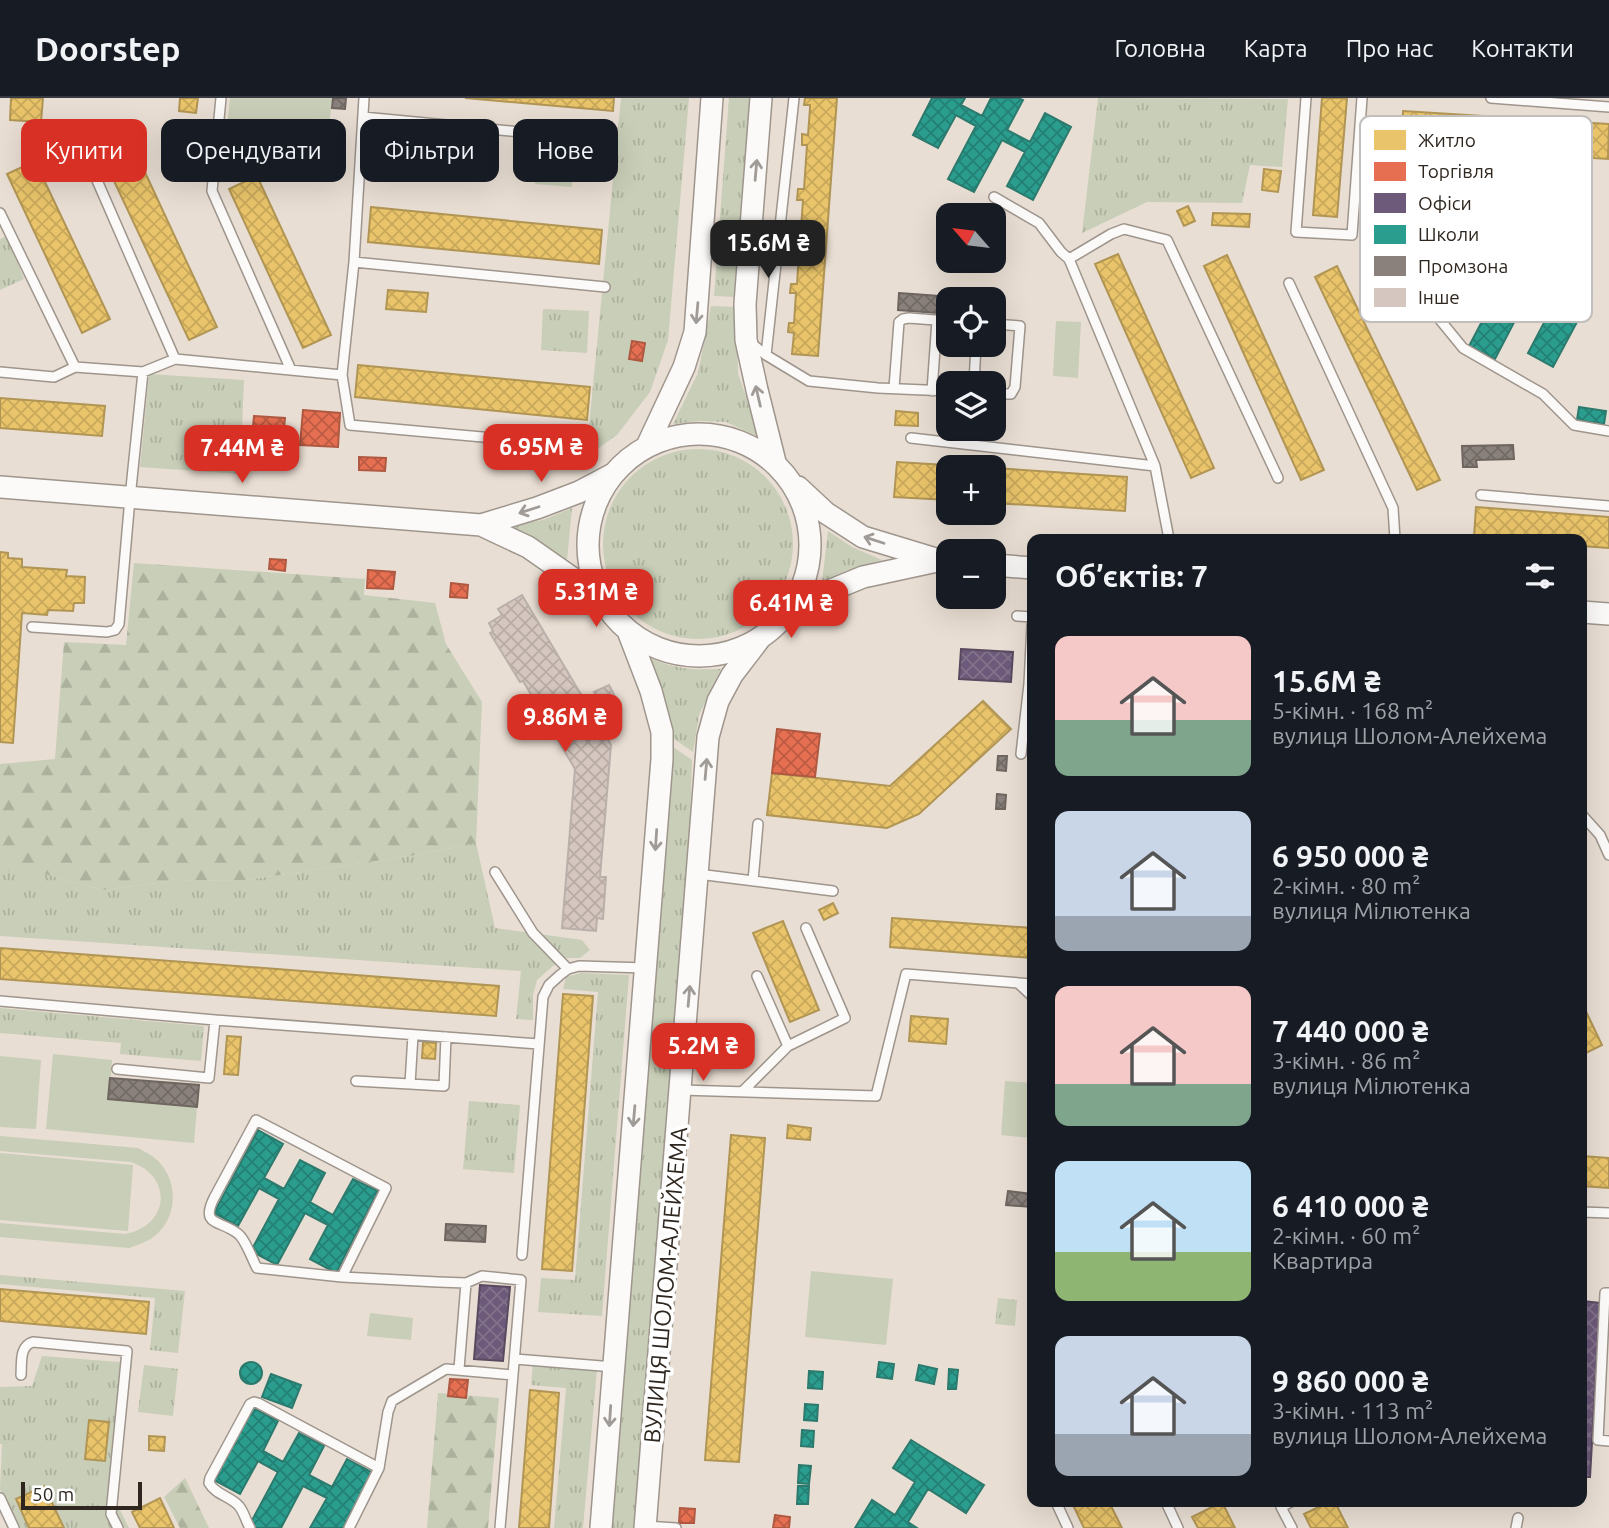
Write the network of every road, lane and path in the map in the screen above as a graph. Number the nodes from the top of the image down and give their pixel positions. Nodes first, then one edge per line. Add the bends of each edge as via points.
1 (220, 98) edge
2 (364, 98) edge
3 (712, 98) edge
4 (761, 98) edge
5 (794, 98) edge
6 (1306, 98) edge
7 (1362, 98) edge
8 (1491, 98) edge
9 (1609, 107) edge
10 (1361, 116) edge
11 (363, 117) junction
12 (1360, 125) edge
13 (513, 131) edge
14 (98, 182) edge
15 (994, 197) dead end
16 (0, 213) edge
17 (1069, 259) junction
18 (354, 262) junction
19 (1289, 283) dead end
20 (605, 287) dead end
21 (936, 320) edge
22 (1442, 322) edge
23 (1006, 325) edge
24 (936, 334) edge
25 (746, 340) junction
26 (766, 355) junction
27 (175, 359) junction
28 (75, 367) junction
29 (292, 370) junction
30 (0, 372) edge
31 (143, 372) junction
32 (342, 375) junction
33 (894, 388) junction
34 (932, 391) junction
35 (936, 391) edge
36 (1006, 394) edge
37 (1609, 431) edge
38 (911, 438) dead end
39 (548, 443) dead end
40 (647, 446) junction
41 (1155, 466) junction
42 (781, 469) junction
43 (614, 473) junction
44 (1278, 478) dead end
45 (0, 487) edge
46 (1481, 495) dead end
47 (130, 498) junction
48 (1609, 506) edge
49 (481, 525) junction
50 (1168, 534) edge
51 (1395, 534) edge
52 (936, 559) edge
53 (936, 563) edge
54 (1006, 566) edge
55 (1027, 568) edge
56 (601, 598) junction
57 (789, 611) junction
58 (1587, 612) edge
59 (1609, 614) edge
60 (1017, 616) dead end
61 (1027, 617) edge
62 (32, 627) dead end
63 (628, 631) junction
64 (761, 637) junction
65 (1027, 712) edge
66 (1021, 754) dead end
67 (1587, 821) edge
68 (758, 824) dead end
69 (1609, 855) edge
70 (495, 872) dead end
71 (698, 874) junction
72 (753, 881) junction
73 (833, 891) dead end
74 (806, 928) dead end
75 (646, 968) junction
76 (568, 969) junction
77 (757, 976) dead end
78 (1018, 983) junction
79 (1027, 984) edge
80 (1027, 991) edge
81 (0, 1001) edge
82 (215, 1020) junction
83 (413, 1035) junction
84 (446, 1037) junction
85 (539, 1044) junction
86 (788, 1045) junction
87 (117, 1069) dead end
88 (356, 1081) dead end
89 (410, 1084) junction
90 (681, 1090) junction
91 (742, 1093) junction
92 (1587, 1212) edge
93 (1609, 1213) edge
94 (522, 1255) dead end
95 (342, 1277) junction
96 (466, 1283) junction
97 (1609, 1293) edge
98 (515, 1359) junction
99 (614, 1367) junction
100 (459, 1369) junction
101 (513, 1374) junction
102 (21, 1375) dead end
103 (1609, 1441) edge
104 (380, 1468) junction
105 (0, 1498) edge
106 (1058, 1507) edge
107 (1168, 1507) edge
108 (1281, 1507) edge
109 (1518, 1517) dead end
110 (645, 1527) edge
111 (14, 1528) edge
112 (118, 1528) edge
113 (250, 1528) edge
114 (349, 1528) edge
115 (500, 1528) edge
116 (601, 1528) edge
117 (676, 1528) edge
118 (1068, 1528) edge
119 (1178, 1528) edge
120 (1292, 1528) edge
121 (1516, 1528) edge

1 - 29 lane via 212,191
2 - 11 lane
3 -> 40 street via 695,332 681,376
25 -> 4 street
5 - 26 lane
6 - 12 lane via 1296,232 1352,235
7 - 10 lane
8 - 9 lane
11 - 13 lane
11 - 18 lane
14 - 27 lane
15 - 17 lane via 1039,223
16 - 28 lane
17 - 41 lane
17 - 44 lane via 1124,229 1167,240
18 - 20 lane
18 - 32 lane
19 - 51 lane via 1393,508
21 - 33 lane via 903,318
22 - 37 lane via 1463,348 1543,394 1574,425
23 - 36 lane via 1020,326 1015,387
24 - 34 lane
25 - 26 lane
42 -> 25 street
26 - 33 lane via 809,381
27 - 29 lane
27 - 31 lane
28 - 30 lane via 54,377
28 - 31 lane
29 - 32 lane
31 - 47 lane
32 - 39 lane via 350,425
33 - 34 lane
34 - 35 lane
38 - 41 lane
40 - 42 street via 678,435 711,434 743,442
40 - 43 street
41 - 50 lane
52 -> 42 street via 863,537 826,513
42 - 57 street via 799,495 810,530 808,566
43 -> 49 street via 579,492
43 - 56 street via 597,502 588,534 590,566
45 - 47 street
46 - 48 lane
47 - 49 street
47 - 62 lane via 119,625 107,632
49 - 56 street via 528,547
53 - 57 street via 863,577
54 - 55 street
56 - 63 street
57 - 64 street
58 - 59 street
60 - 61 lane
63 - 64 street via 659,649 694,656 729,652
63 -> 75 street, ВУЛИЦЯ ШОЛОМ-АЛЕЙХЕМА via 662,732
71 -> 64 street, ВУЛИЦЯ ШОЛОМ-АЛЕЙХЕМА via 708,737 718,701
65 - 66 lane
67 - 69 lane
68 - 72 lane
70 - 76 lane via 533,933
71 - 72 lane
90 -> 71 street, ВУЛИЦЯ ШОЛОМ-АЛЕЙХЕМА
72 - 73 lane
74 - 86 lane via 845,1017
75 - 76 lane
75 -> 99 street, ВУЛИЦЯ ШОЛОМ-АЛЕЙХЕМА
76 - 85 lane via 549,985 543,998
77 - 86 lane
78 - 79 lane
78 - 80 lane
78 - 91 lane via 906,974 876,1096
81 - 82 lane
82 - 83 lane
82 - 87 lane via 209,1078
83 - 84 lane
83 - 89 lane
84 - 85 lane
84 - 89 lane via 444,1086
85 - 94 lane
86 - 91 lane
88 - 89 lane
90 - 91 lane
90 - 110 street, ВУЛИЦЯ ШОЛОМ-АЛЕЙХЕМА
92 - 93 lane
95 - 95 lane via 257,1268 239,1234 212,1220 208,1213 256,1120 386,1188
95 - 96 lane
96 - 98 lane via 482,1276 521,1280
96 - 100 lane
97 - 103 lane via 1605,1293 1598,1440
98 - 99 lane
98 - 101 lane
99 -> 116 street, ВУЛИЦЯ ШОЛОМ-АЛЕЙХЕМА
100 - 101 lane
100 - 104 lane via 442,1370 392,1401
101 - 115 lane
102 - 112 lane via 27,1343 127,1352 111,1514
104 - 113 lane via 258,1403 250,1404 209,1483 240,1507
104 - 114 lane
105 - 111 lane
106 - 118 lane
107 - 119 lane
108 - 120 lane
109 - 121 lane
110 - 117 lane

